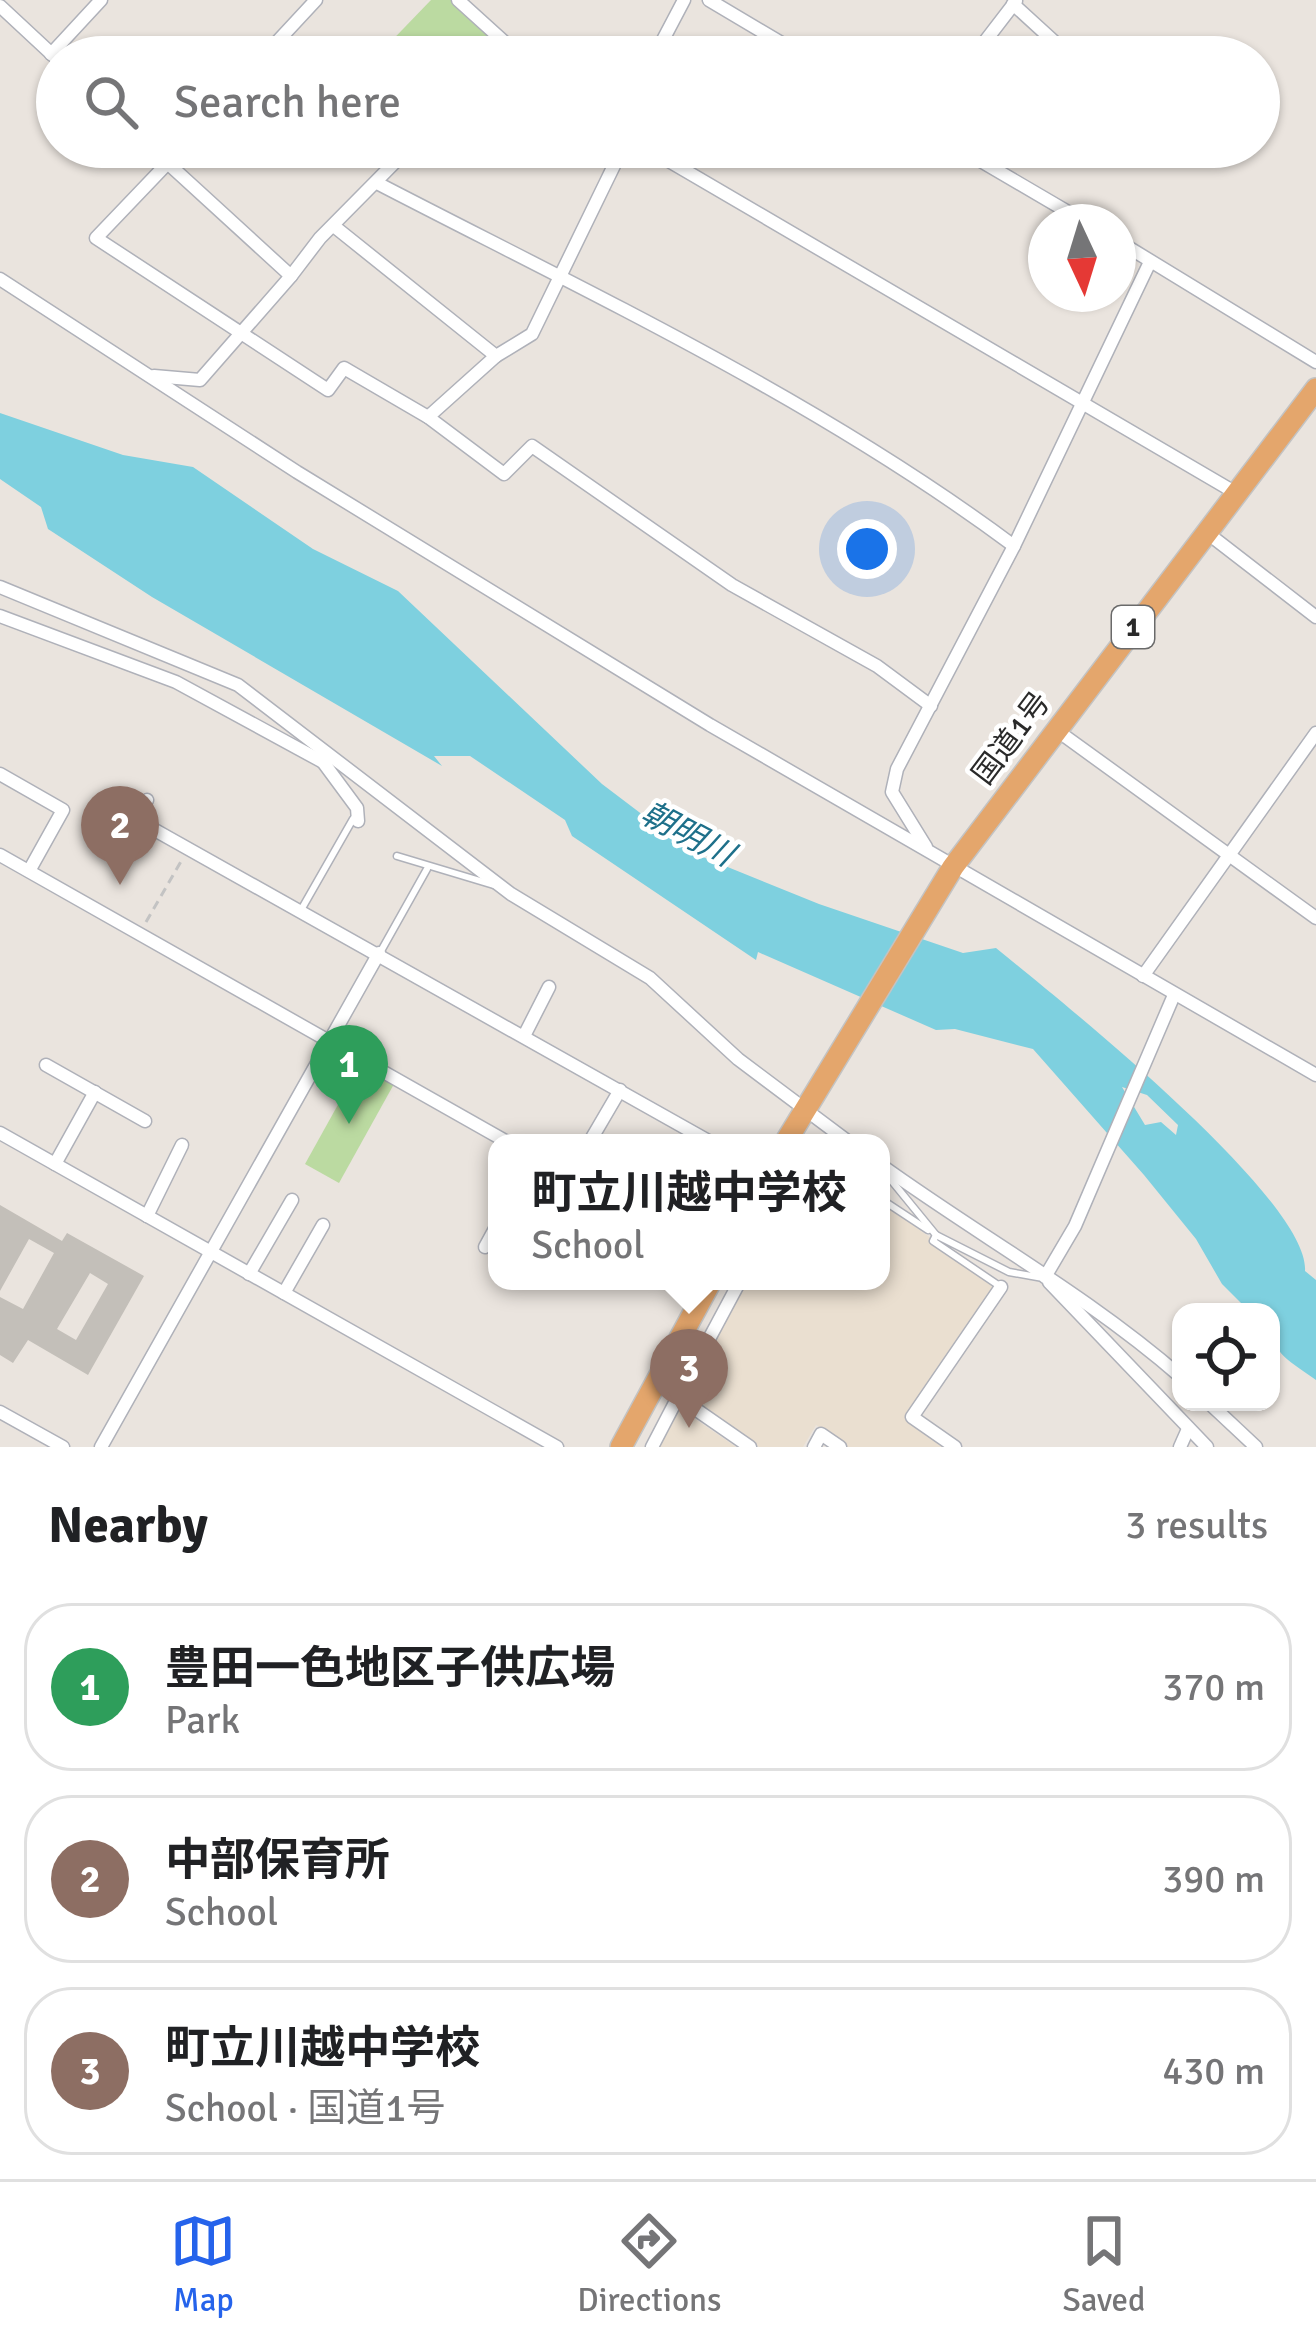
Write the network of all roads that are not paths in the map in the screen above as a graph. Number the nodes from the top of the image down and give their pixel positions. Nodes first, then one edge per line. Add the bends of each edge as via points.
1 (101, 0) edge
2 (316, 0) edge
3 (458, 0) edge
4 (684, 0) edge
5 (709, 0) edge
6 (1014, 2) edge
7 (0, 6) edge
8 (71, 36) edge
9 (282, 36) edge
10 (497, 36) edge
11 (665, 36) edge
12 (770, 36) edge
13 (989, 36) edge
14 (1049, 36) edge
15 (36, 40) edge
16 (164, 168) edge
17 (172, 168) edge
18 (391, 168) edge
19 (612, 168) edge
20 (680, 168) edge
21 (993, 168) edge
22 (377, 183) junction
23 (1054, 204) edge
24 (335, 226) junction
25 (1136, 255) edge
26 (1149, 264) junction
27 (563, 275) junction
28 (291, 276) junction
29 (0, 279) edge
30 (244, 332) junction
31 (496, 356) junction
32 (1316, 362) edge
33 (140, 373) junction
34 (1316, 389) edge
35 (1082, 406) junction
36 (428, 417) junction
37 (1236, 493) junction
38 (1205, 532) junction
39 (1014, 546) junction
40 (0, 587) edge
41 (0, 616) edge
42 (1316, 616) edge
43 (931, 706) junction
44 (1054, 729) junction
45 (1316, 733) edge
46 (327, 760) junction
47 (0, 774) edge
48 (147, 800) dead end
49 (356, 820) joint
50 (0, 855) edge
51 (1231, 855) junction
52 (397, 856) dead end
53 (943, 861) junction
54 (427, 868) junction
55 (29, 871) junction
56 (500, 886) junction
57 (301, 910) junction
58 (1316, 918) edge
59 (379, 953) junction
60 (1142, 976) junction
61 (549, 987) dead end
62 (1174, 995) junction
63 (524, 1036) junction
64 (330, 1042) junction
65 (46, 1064) dead end
66 (1316, 1076) edge
67 (620, 1090) junction
68 (94, 1092) junction
69 (804, 1108) junction
70 (145, 1121) dead end
71 (688, 1130) junction
72 (0, 1132) edge
73 (493, 1134) edge
74 (594, 1134) edge
75 (686, 1134) edge
76 (695, 1134) edge
77 (790, 1134) edge
78 (838, 1134) edge
79 (182, 1145) dead end
80 (55, 1164) junction
81 (890, 1171) edge
82 (890, 1184) edge
83 (292, 1200) dead end
84 (890, 1205) edge
85 (147, 1216) junction
86 (323, 1225) dead end
87 (936, 1235) junction
88 (488, 1241) edge
89 (485, 1246) dead end
90 (211, 1252) junction
91 (249, 1274) junction
92 (1045, 1276) junction
93 (1001, 1287) joint
94 (706, 1290) edge
95 (735, 1290) edge
96 (284, 1293) junction
97 (1172, 1369) edge
98 (678, 1397) junction
99 (1218, 1411) edge
100 (0, 1412) edge
101 (1188, 1429) junction
102 (63, 1447) edge
103 (101, 1447) edge
104 (557, 1447) edge
105 (621, 1447) edge
106 (652, 1447) edge
107 (750, 1447) edge
108 (814, 1447) edge
109 (840, 1447) edge
110 (955, 1447) edge
111 (1180, 1447) edge
112 (1207, 1447) edge
113 (1256, 1447) edge

1 - 8 street
2 - 9 street
3 - 10 street
4 - 11 street
5 - 12 street
6 - 13 street
6 - 14 street
7 - 15 street
16 - 30 street via 96,238
17 - 28 street
18 - 22 street
19 - 27 street
20 - 35 street
21 - 23 street
22 - 24 street
22 - 27 street
24 - 28 street
24 - 31 street
25 - 26 street
26 - 32 street
26 - 35 street
27 - 31 street via 532,334
27 - 39 street via 950,499
28 - 30 street
29 - 33 street
30 - 33 street via 200,380
30 - 36 street via 328,390 344,368
31 - 36 street
33 - 53 street
34 - 37 highway, 国道1号 / 1
35 - 37 street
35 - 39 street
36 - 43 street via 505,474 532,446 716,574
37 - 38 highway, 国道1号 / 1
38 - 42 street
38 - 44 highway, 国道1号 / 1
39 - 43 street
40 - 46 street via 220,674
41 - 46 street via 176,682
43 - 53 street via 892,792
44 - 51 street
44 - 53 highway, 国道1号 / 1
45 - 51 street
46 - 49 street via 357,808
46 - 56 street
47 - 55 street via 63,810
48 - 57 street via 137,820
49 - 57 lane
50 - 55 street
51 - 58 street
51 - 60 street
52 - 54 lane
53 - 60 street
53 - 69 highway, 国道1号 / 1 via 938,890
54 - 56 lane
54 - 59 lane
55 - 64 street
56 - 69 street via 650,978
57 - 59 street
59 - 63 street
59 - 64 street
60 - 62 street
61 - 63 street
62 - 66 street
62 - 92 street via 1075,1226
63 - 67 street
64 - 73 street
64 - 90 street
65 - 68 street
67 - 71 street
67 - 74 street
68 - 70 street
68 - 80 street
69 - 77 highway, 国道1号 / 1
69 - 78 street
71 - 75 street
71 - 76 street
72 - 80 street
79 - 85 street
80 - 85 street
81 - 92 street
82 - 87 lane
83 - 91 street
84 - 87 lane
85 - 90 street
86 - 96 street
87 - 92 lane via 1009,1271
87 - 93 lane
88 - 89 street
90 - 91 street
90 - 103 street
91 - 96 street
92 - 97 street
92 - 101 street
93 - 110 street via 912,1417
94 - 105 highway
95 - 98 street
96 - 104 street
98 - 106 street
98 - 107 street
99 - 113 street
100 - 102 street
101 - 111 street
101 - 112 street
108 - 109 street via 821,1434

